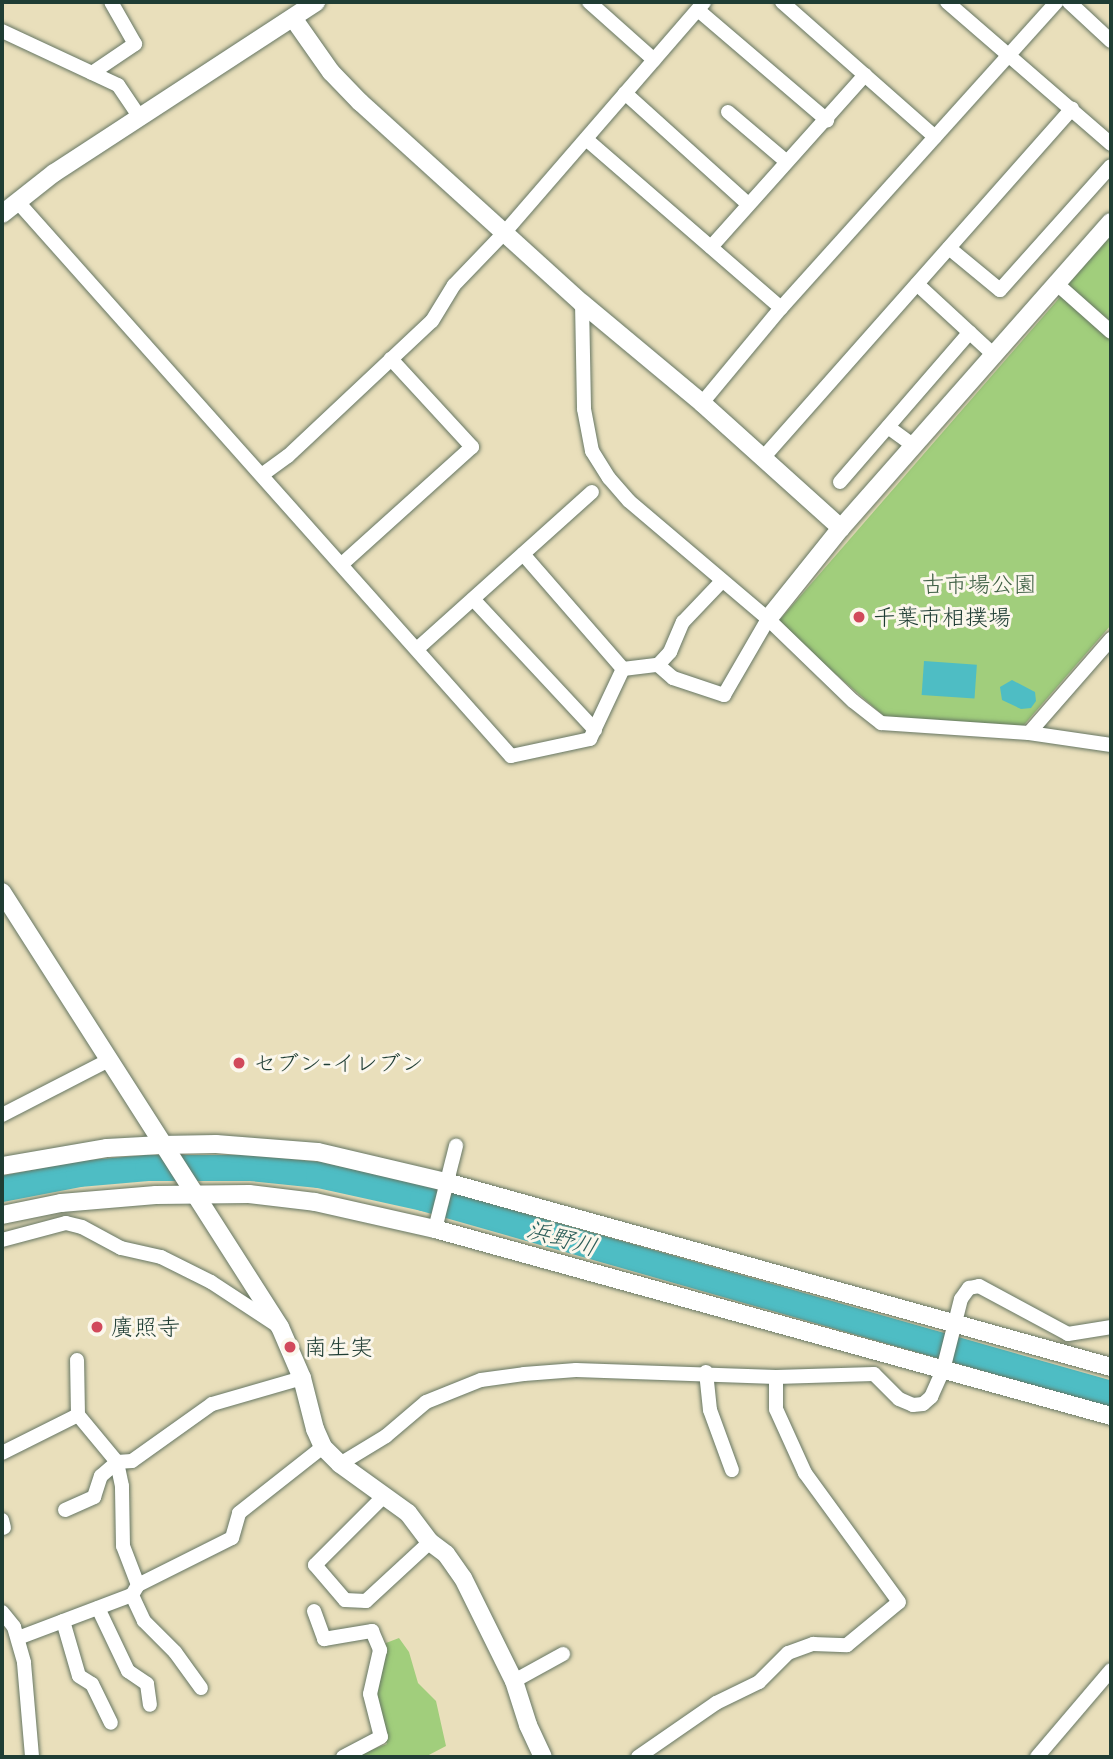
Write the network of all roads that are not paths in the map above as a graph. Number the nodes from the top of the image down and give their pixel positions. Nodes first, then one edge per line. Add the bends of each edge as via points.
1 (111, 2) edge
2 (316, 2) edge
3 (589, 2) edge
4 (782, 2) edge
5 (947, 2) edge
6 (1057, 2) edge
7 (1069, 2) edge
8 (701, 6) edge
9 (293, 18) junction
10 (2, 31) edge
11 (1108, 32) edge
12 (1008, 54) junction
13 (654, 60) junction
14 (92, 73) junction
15 (865, 75) junction
16 (625, 93) junction
17 (1072, 109) junction
18 (728, 112) dead end
19 (139, 118) junction
20 (827, 120) junction
21 (935, 137) junction
22 (586, 139) junction
23 (1111, 144) edge
24 (787, 162) junction
25 (1111, 166) edge
26 (17, 201) junction
27 (748, 204) junction
28 (2, 214) edge
29 (1109, 228) edge
30 (505, 232) junction
31 (711, 247) junction
32 (949, 248) junction
33 (917, 284) junction
34 (1057, 284) junction
35 (582, 303) junction
36 (781, 308) junction
37 (970, 332) junction
38 (1111, 332) edge
39 (994, 355) junction
40 (391, 359) junction
41 (702, 403) junction
42 (888, 427) junction
43 (914, 446) junction
44 (762, 459) junction
45 (263, 474) junction
46 (839, 482) dead end
47 (592, 492) dead end
48 (841, 528) junction
49 (523, 554) junction
50 (342, 564) junction
51 (722, 581) junction
52 (473, 599) junction
53 (768, 619) junction
54 (1111, 639) edge
55 (417, 649) junction
56 (658, 665) junction
57 (623, 669) junction
58 (595, 730) junction
59 (1029, 733) junction
60 (1111, 744) edge
61 (2, 892) edge
62 (107, 1061) junction
63 (2, 1115) edge
64 (161, 1145) junction
65 (456, 1146) dead end
66 (2, 1166) edge
67 (446, 1182) junction
68 (197, 1194) junction
69 (61, 1203) junction
70 (2, 1215) edge
71 (66, 1223) junction
72 (435, 1229) junction
73 (2, 1240) edge
74 (956, 1324) junction
75 (280, 1327) junction
76 (1111, 1327) edge
77 (77, 1360) dead end
78 (1111, 1367) edge
79 (943, 1370) junction
80 (706, 1373) junction
81 (776, 1377) junction
82 (302, 1378) junction
83 (78, 1415) junction
84 (1111, 1416) edge
85 (323, 1447) junction
86 (2, 1453) edge
87 (117, 1462) junction
88 (340, 1464) junction
89 (732, 1471) dead end
90 (385, 1494) junction
91 (65, 1510) dead end
92 (430, 1542) junction
93 (135, 1590) junction
94 (98, 1608) junction
95 (314, 1611) dead end
96 (2, 1612) edge
97 (64, 1621) junction
98 (18, 1638) junction
99 (563, 1654) dead end
100 (1111, 1670) edge
101 (514, 1681) junction
102 (201, 1688) dead end
103 (150, 1705) dead end
104 (111, 1723) dead end
105 (538, 1755) edge
106 (32, 1757) edge
107 (343, 1757) edge
108 (638, 1757) edge
109 (1037, 1757) edge

1 - 14 street via 135,44
2 - 9 street
3 - 13 street
4 - 15 street
5 - 12 street
6 - 12 street
7 - 11 street
8 - 13 street
8 - 20 street
9 - 19 street
9 - 30 street via 331,72 360,102
10 - 14 street
12 - 17 street
12 - 21 street
13 - 16 street
14 - 19 street via 118,86
15 - 20 street
15 - 21 street
16 - 22 street
16 - 27 street
17 - 23 street
17 - 32 street
18 - 24 street
19 - 26 street
20 - 24 street
21 - 36 street
22 - 30 street
22 - 31 street
24 - 27 street
25 - 32 street via 1000,290
26 - 28 street
26 - 45 street
27 - 31 street
29 - 34 street
30 - 35 street
30 - 40 street via 454,285 432,321
31 - 36 street
32 - 33 street
33 - 37 street
33 - 44 street
34 - 38 street
34 - 39 street
35 - 41 street
35 - 51 street via 584,409 593,450 629,501
36 - 41 street
37 - 39 street
37 - 42 street
39 - 43 street
40 - 45 street
40 - 50 street via 472,447
41 - 44 street
42 - 43 street
42 - 46 street
43 - 48 street
44 - 48 street
45 - 50 street
47 - 49 street
48 - 53 street
49 - 52 street
49 - 57 street
50 - 55 street
51 - 53 street
51 - 56 street via 683,622 670,652
52 - 55 street
52 - 58 street
53 - 56 street via 724,695 673,678
53 - 59 street via 881,723
54 - 59 street
55 - 58 street via 511,756 590,739
56 - 57 street
57 - 58 street
59 - 60 street
61 - 62 street
62 - 63 street
62 - 64 street
64 - 66 street via 93,1150
64 - 67 street via 318,1152
64 - 68 street
65 - 67 street
67 - 72 street
67 - 74 street
68 - 69 street
68 - 72 street via 249,1194 315,1202
68 - 75 street
69 - 70 street
69 - 71 street
71 - 73 street
71 - 75 street via 121,1248 161,1257 211,1282
72 - 79 street
74 - 76 street via 961,1300 969,1288 979,1286 1068,1334
74 - 78 street
74 - 79 street
75 - 82 street
77 - 83 street
79 - 81 street via 931,1398 913,1405 899,1399 874,1374
79 - 84 street
80 - 81 street
80 - 88 street via 576,1370 481,1380 426,1402 386,1436
80 - 89 street via 710,1410
81 - 108 street via 776,1409 805,1473 899,1602 847,1645 813,1644 788,1653 759,1682 716,1703
82 - 85 street
82 - 87 street via 212,1404 132,1461
83 - 86 street
83 - 87 street
85 - 88 street
85 - 93 street via 239,1513 232,1538
87 - 91 street via 102,1476 94,1497
87 - 93 street via 123,1546
88 - 90 street
90 - 92 street via 408,1513
90 - 92 street via 315,1565 345,1600 366,1601
92 - 101 street via 446,1554 463,1578
93 - 94 street
93 - 102 street via 144,1621 175,1652
94 - 97 street
94 - 103 street via 128,1671 146,1684
95 - 107 street via 324,1639 372,1631 380,1650 370,1695 381,1737
96 - 98 street
97 - 98 street
97 - 104 street via 79,1676 92,1684
98 - 106 street
99 - 101 street
100 - 109 street
101 - 105 street

